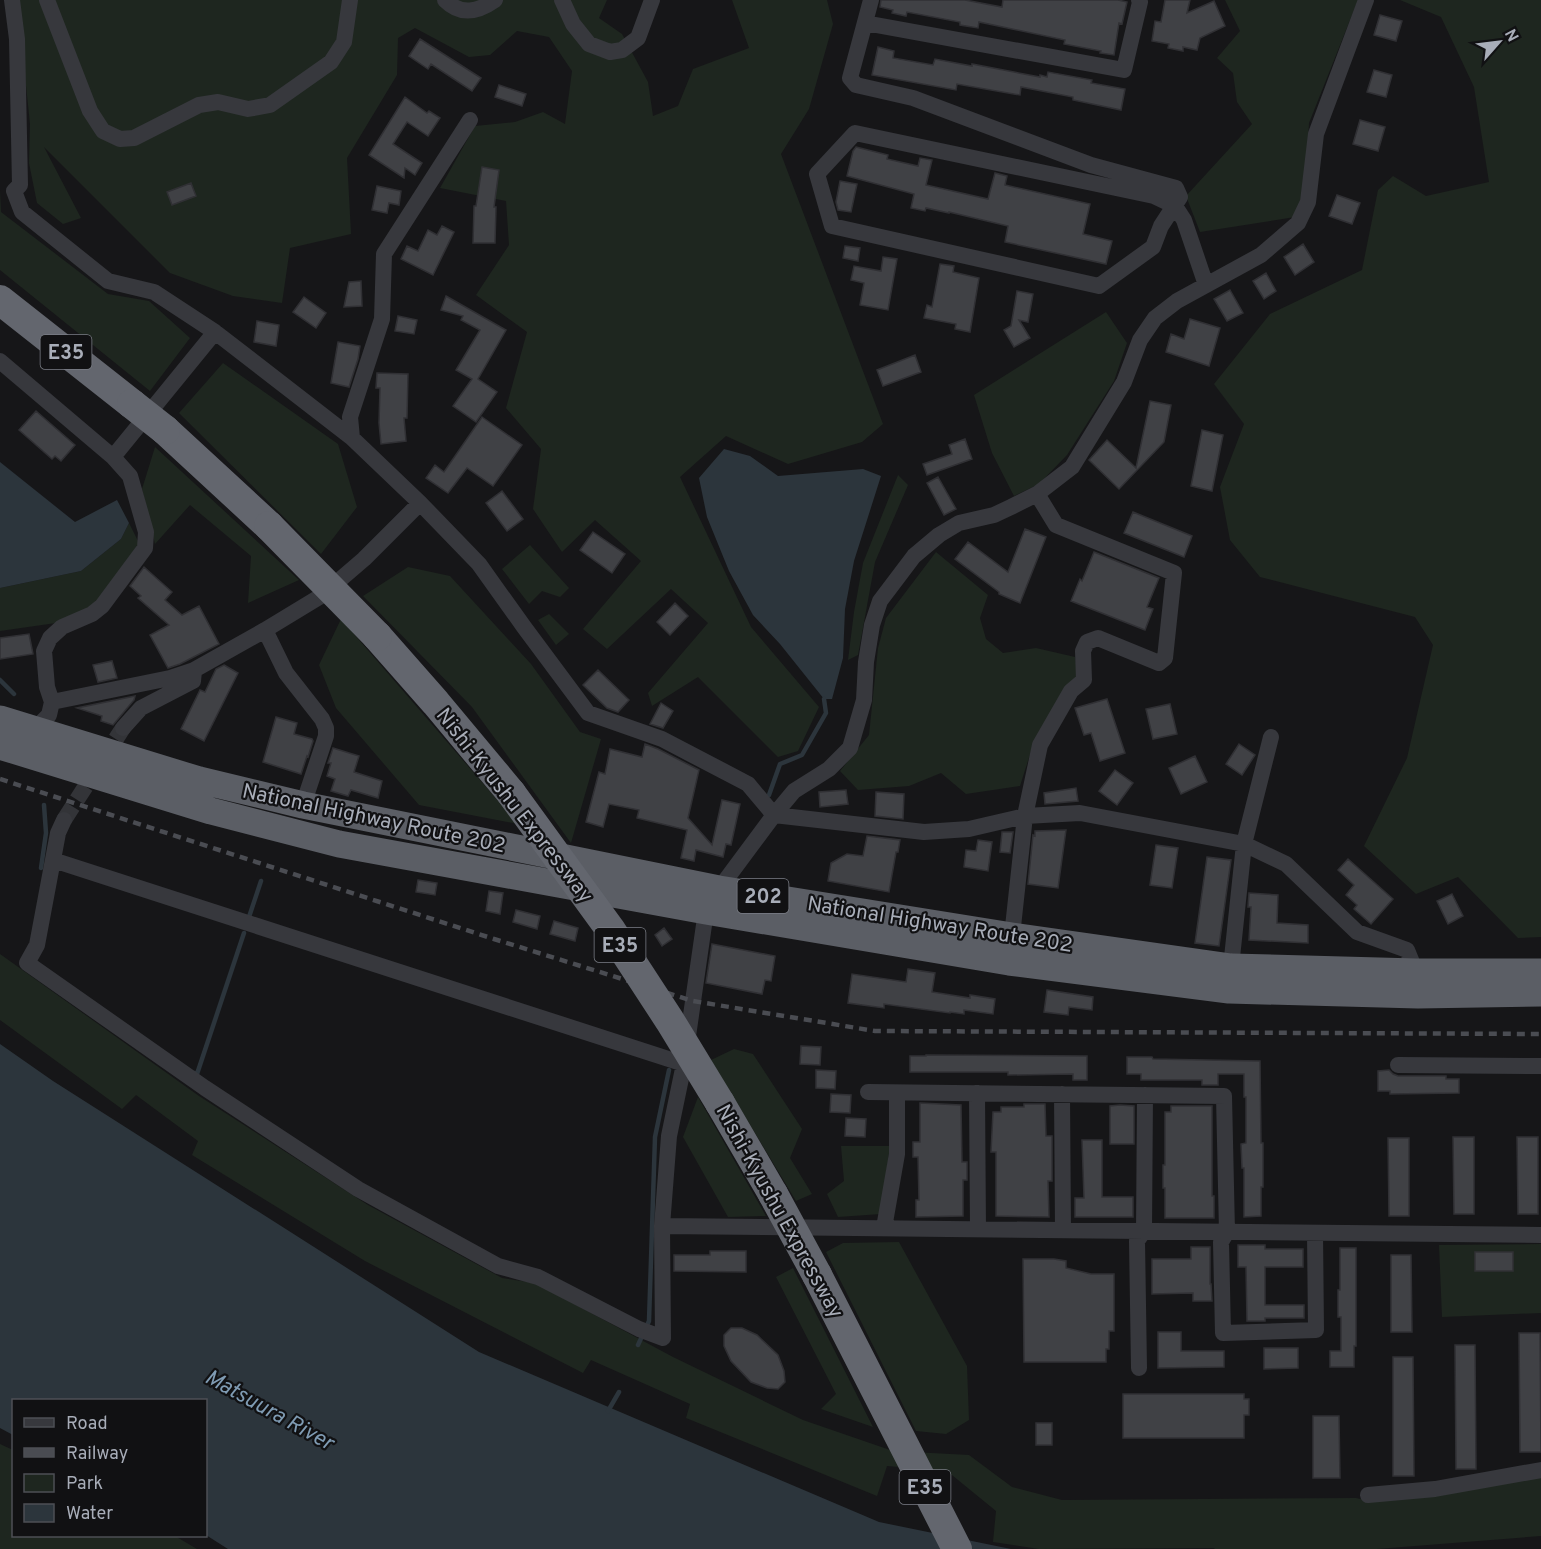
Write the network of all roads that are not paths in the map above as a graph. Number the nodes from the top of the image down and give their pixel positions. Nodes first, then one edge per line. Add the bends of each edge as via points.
1 (12, 0) edge
2 (47, 0) edge
3 (350, 0) edge
4 (445, 0) edge
5 (495, 0) edge
6 (562, 0) edge
7 (652, 0) edge
8 (871, 0) edge
9 (1138, 0) edge
10 (1366, 0) edge
11 (864, 23) junction
12 (470, 120) dead end
13 (1174, 206) junction
14 (1206, 285) junction
15 (0, 300) edge
16 (215, 332) junction
17 (0, 361) edge
18 (352, 438) junction
19 (113, 457) junction
20 (1037, 494) junction
21 (420, 503) junction
22 (265, 630) junction
23 (194, 670) junction
24 (52, 702) junction
25 (0, 719) edge
26 (123, 728) tunnel mouth
27 (35, 729) junction
28 (1271, 737) dead end
29 (0, 746) edge
30 (28, 755) junction
31 (303, 805) junction
32 (774, 815) junction
33 (1024, 816) junction
34 (64, 820) tunnel mouth
35 (1244, 844) junction
36 (53, 860) junction
37 (712, 900) junction
38 (1012, 936) junction
39 (1231, 967) junction
40 (1416, 972) junction
41 (1541, 972) edge
42 (1541, 993) edge
43 (684, 1064) junction
44 (1398, 1065) dead end
45 (1541, 1066) edge
46 (868, 1092) dead end
47 (897, 1093) junction
48 (977, 1093) junction
49 (1062, 1094) junction
50 (1145, 1095) junction
51 (662, 1226) junction
52 (884, 1228) junction
53 (978, 1229) junction
54 (1064, 1230) junction
55 (1144, 1231) junction
56 (1227, 1232) junction
57 (1315, 1233) junction
58 (1541, 1235) edge
59 (1139, 1368) dead end
60 (1541, 1470) edge
61 (1368, 1495) dead end
62 (957, 1549) edge

1 - 16 street via 17,39 20,185 14,191 22,212 108,281 154,292
2 - 3 street via 90,111 103,131 120,139 134,138 199,105 218,102 248,109 270,105 331,62 344,42
4 - 5 street via 452,7 469,11
6 - 7 street via 573,24 589,44 610,52 622,50 638,38
8 - 11 street
9 - 11 street via 1124,70
10 - 14 street via 1316,134 1308,202 1298,223 1261,255
11 - 13 street via 850,78 856,85 913,98 1091,165 1176,188 1180,197
12 - 18 street via 384,254 382,319 350,417
13 - 13 street via 1154,247 1099,286 832,226 817,174 855,133 1154,196
13 - 14 street via 1184,220
14 - 20 street via 1155,318 1140,340 1124,382 1071,467
15 - 62 highway, Nishi-Kyushu Expressway / E35, bridge via 165,430 269,525 377,636 511,793 610,929 720,1103 817,1275
16 - 18 street
16 - 19 street
17 - 19 street
18 - 21 street
19 - 24 street via 129,476 146,532 145,548 102,606 62,627 50,638 44,651
20 - 32 street via 994,515 959,523 914,556 880,601 872,625 864,700 850,748 829,769 794,791
20 - 33 street via 1056,525 1174,573 1165,658 1159,663 1098,638 1087,642 1083,651 1084,680 1071,691 1040,746
21 - 22 street via 321,596
21 - 32 street via 479,564 588,713 662,739 748,784
22 - 23 street
22 - 31 street via 286,673 326,728
23 - 24 street
23 - 26 street via 193,681 141,708
24 - 27 street via 49,715
25 - 27 highway, National Highway Route 202 / 202
27 - 30 street
27 - 31 highway, National Highway Route 202 / 202 via 199,780
28 - 35 street
29 - 30 highway, National Highway Route 202 / 202
30 - 37 highway, National Highway Route 202 / 202 via 210,811 339,844
31 - 37 highway, National Highway Route 202 / 202
32 - 33 street via 924,832 969,830
32 - 37 street
33 - 35 street via 1080,813
33 - 38 street
34 - 36 street
35 - 39 street
35 - 40 street via 1286,864 1357,932 1407,950
36 - 43 street
36 - 51 street via 37,945 27,963 358,1189 498,1266 538,1277 663,1338
37 - 38 highway, National Highway Route 202 / 202
37 - 42 highway, National Highway Route 202 / 202 via 1009,962 1229,990 1418,995
37 - 43 street
38 - 39 highway, National Highway Route 202 / 202
39 - 40 highway, National Highway Route 202 / 202
40 - 41 highway, National Highway Route 202 / 202
43 - 51 street via 669,1136
44 - 45 street
46 - 47 street
47 - 48 street
47 - 52 street via 897,1154
48 - 49 street
48 - 53 street
49 - 50 street
49 - 54 street
50 - 55 street
50 - 56 street via 1224,1096
51 - 52 street
52 - 53 street
53 - 54 street
54 - 55 street
55 - 56 street
55 - 59 street via 1137,1241
56 - 57 street
56 - 57 street via 1221,1242 1223,1334 1316,1330
57 - 58 street
60 - 61 street via 1435,1489

